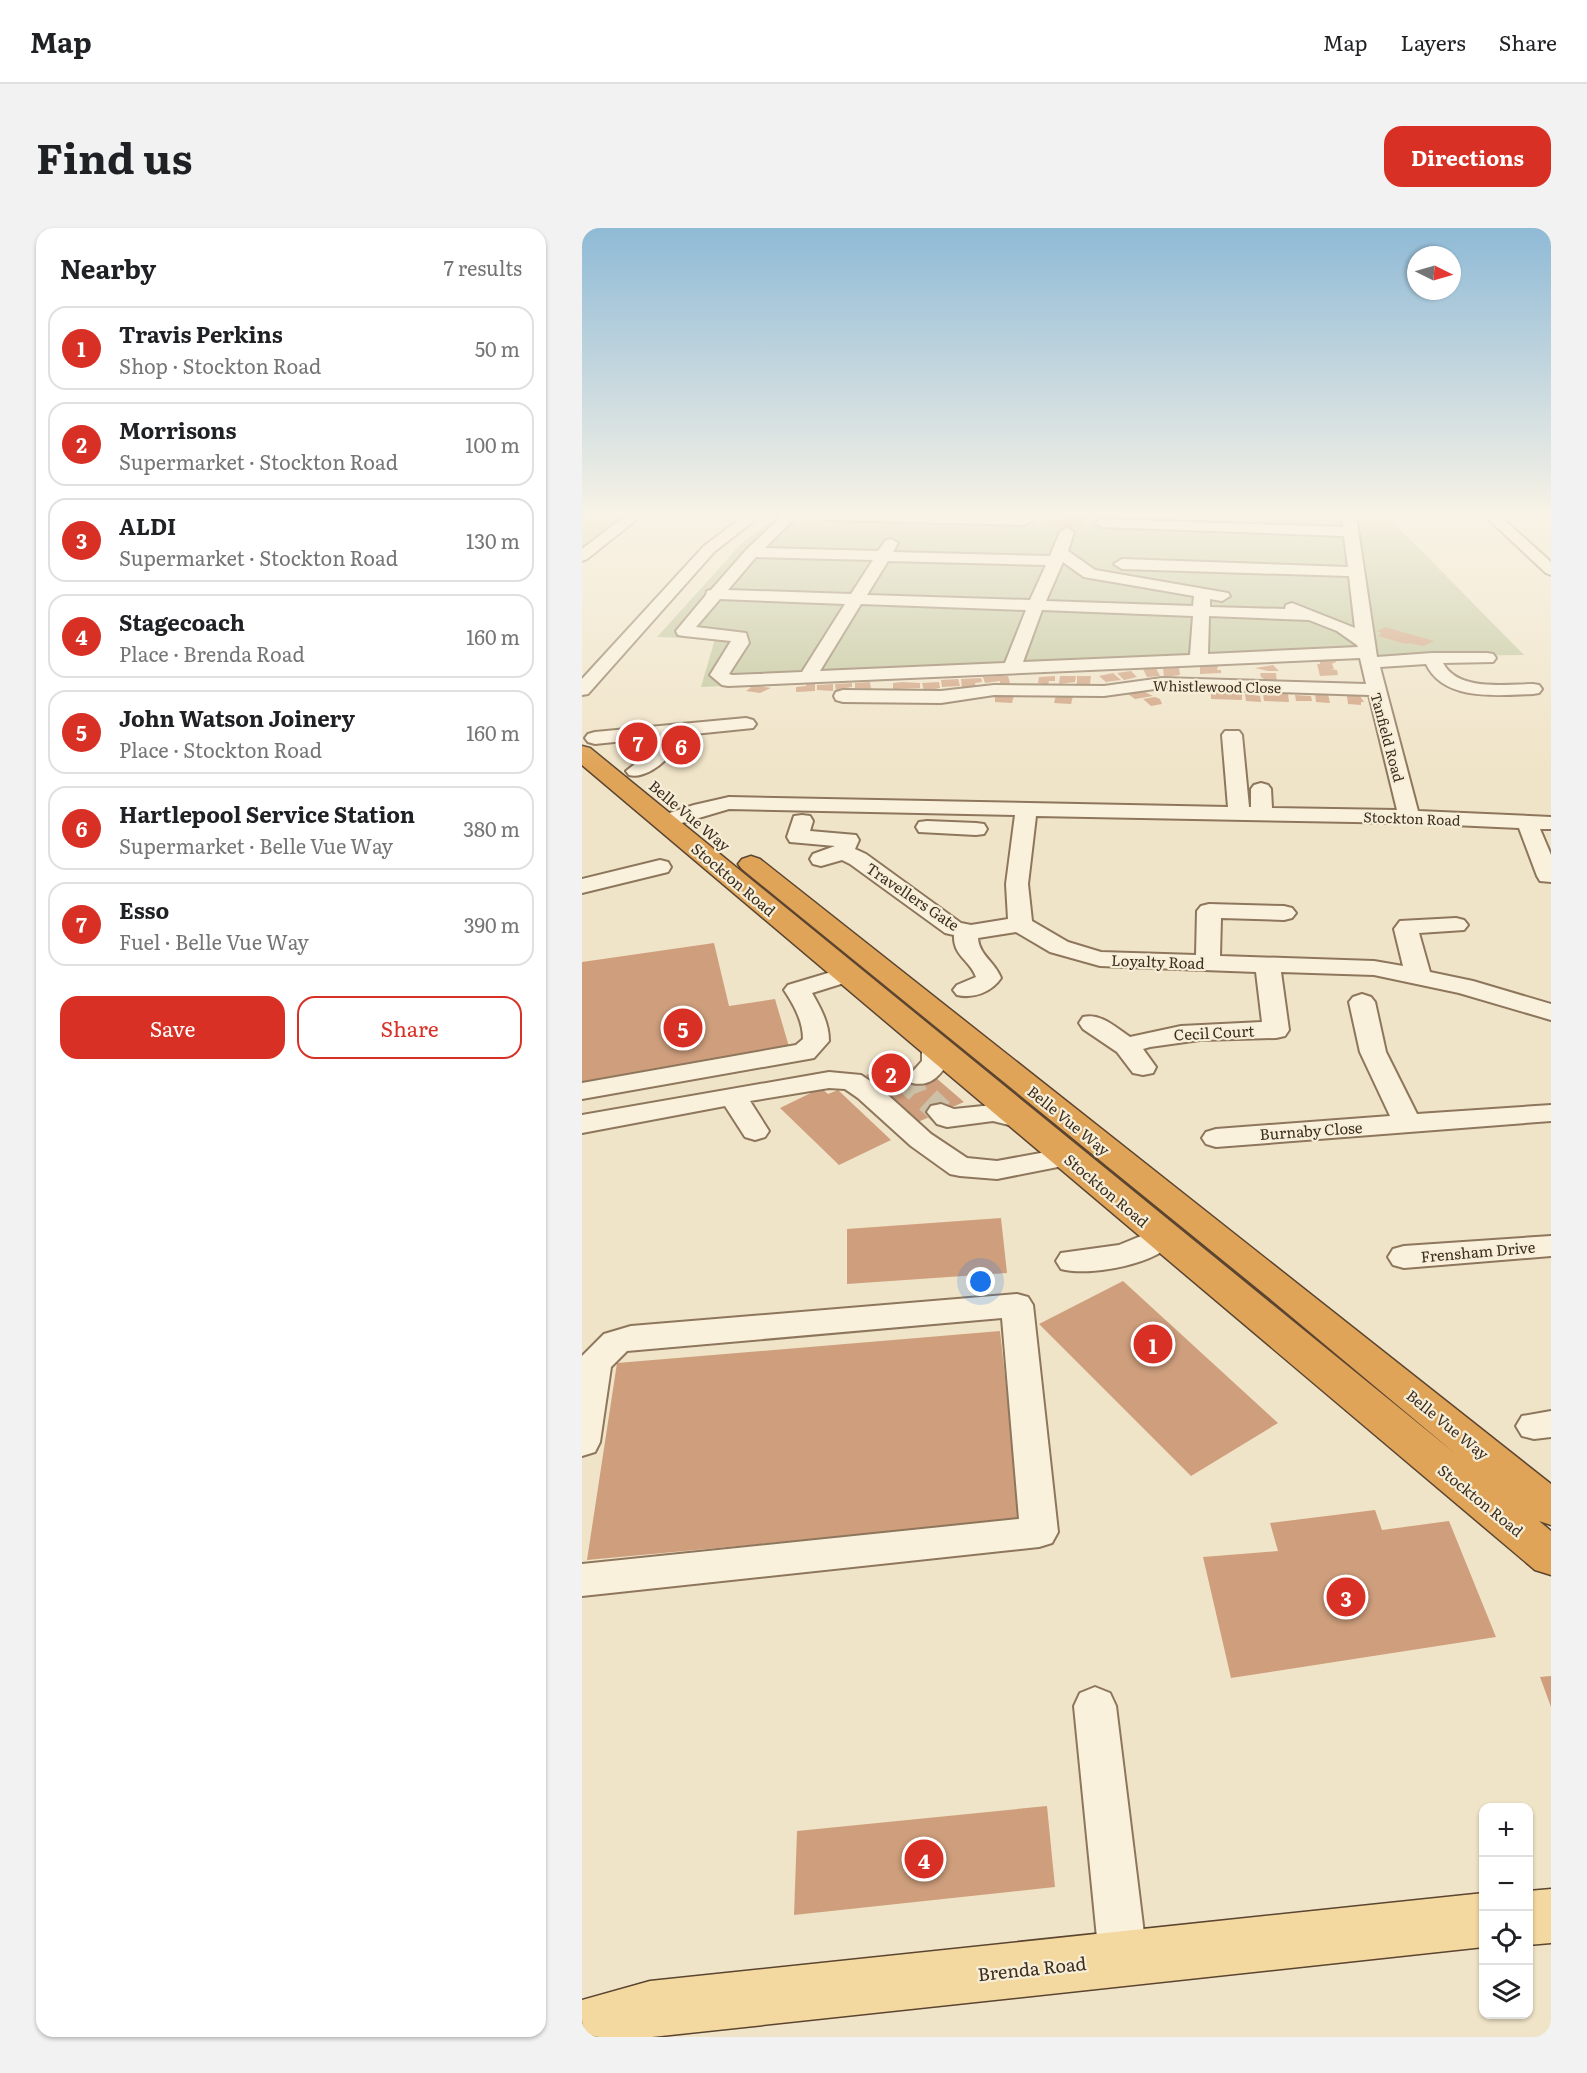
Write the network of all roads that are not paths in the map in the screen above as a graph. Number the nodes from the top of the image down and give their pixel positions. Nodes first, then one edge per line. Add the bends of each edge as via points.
1 (663, 600) edge
2 (708, 600) edge
3 (855, 600) edge
4 (929, 600) edge
5 (1038, 600) edge
6 (1201, 600) edge
7 (1248, 600) edge
8 (1360, 600) edge
9 (1036, 604) junction
10 (1200, 610) junction
11 (1310, 615) junction
12 (1367, 654) junction
13 (1432, 658) junction
14 (1487, 658) dead end
15 (1199, 659) junction
16 (1012, 667) junction
17 (808, 677) junction
18 (1533, 689) dead end
19 (582, 690) edge
20 (1376, 690) junction
21 (843, 696) dead end
22 (746, 724) dead end
23 (637, 733) junction
24 (1232, 735) dead end
25 (586, 738) edge
26 (636, 771) junction
27 (1261, 789) dead end
28 (1026, 810) junction
29 (1239, 814) junction
30 (1262, 814) junction
31 (1409, 817) junction
32 (676, 818) junction
33 (909, 820) junction
34 (802, 821) dead end
35 (1527, 822) junction
36 (1551, 823) edge
37 (976, 829) dead end
38 (846, 846) junction
39 (821, 859) dead end
40 (660, 867) dead end
41 (1548, 876) dead end
42 (582, 886) edge
43 (1284, 913) dead end
44 (1020, 924) junction
45 (1456, 925) dead end
46 (966, 931) junction
47 (1208, 963) junction
48 (1268, 965) junction
49 (848, 974) junction
50 (1418, 975) junction
51 (966, 990) dead end
52 (1551, 1012) edge
53 (1374, 1019) dead end
54 (1092, 1023) dead end
55 (1125, 1046) junction
56 (1143, 1066) dead end
57 (582, 1091) edge
58 (733, 1096) junction
59 (1551, 1113) edge
60 (1021, 1119) junction
61 (1407, 1123) junction
62 (582, 1124) edge
63 (755, 1131) dead end
64 (1216, 1138) dead end
65 (932, 1148) junction
66 (1068, 1157) junction
67 (1163, 1237) junction
68 (1551, 1246) edge
69 (1404, 1257) dead end
70 (1072, 1261) dead end
71 (582, 1442) edge
72 (1551, 1508) edge
73 (1551, 1557) edge
74 (582, 1580) edge
75 (1095, 1706) dead end
76 (1551, 1916) edge
77 (1533, 1918) edge
78 (1479, 1921) edge
79 (1123, 1958) junction
80 (582, 2028) edge

1 - 19 street
2 - 17 street via 684,631 740,637 719,675 728,681
3 - 17 street
4 - 9 street
5 - 9 street
6 - 10 street
7 - 11 street
8 - 12 street, Tanfield Road
9 - 10 street
9 - 16 street
10 - 11 street
10 - 15 street
11 - 12 street via 1343,627
12 - 13 street
12 - 15 street
12 - 20 street, Tanfield Road
13 - 14 street
13 - 18 street via 1435,669 1453,688
15 - 16 street
16 - 17 street
20 - 21 street, Whistlewood Close via 1238,679 1162,683 1104,692 994,690 941,697 881,691
20 - 31 street, Tanfield Road
22 - 23 street
23 - 25 street
23 - 26 street via 661,753
24 - 29 street
25 - 26 highway, Belle Vue Way
25 - 32 highway, Stockton Road
26 - 32 highway, Belle Vue Way
27 - 30 street
28 - 29 street, Stockton Road
28 - 33 street, Stockton Road
28 - 44 street via 1017,885
29 - 30 street, Stockton Road
30 - 31 street, Stockton Road
31 - 35 street, Stockton Road
32 - 33 street, Stockton Road via 729,803
32 - 49 highway, Stockton Road
32 - 72 highway, Belle Vue Way via 1281,1287
33 - 37 street
34 - 38 street via 798,837
35 - 36 street, Stockton Road
35 - 41 street
38 - 39 street
38 - 46 street, Travellers Gate via 858,859 953,928
40 - 42 street via 618,871
43 - 47 street via 1209,911
44 - 46 street, Travellers Gate
44 - 47 street, Loyalty Road via 1059,947 1100,959
45 - 50 street via 1408,926
46 - 51 street via 967,950 989,978
47 - 48 street, Loyalty Road
48 - 50 street, Loyalty Road via 1374,968
48 - 55 street, Cecil Court via 1276,1030 1189,1031
49 - 57 street via 797,990 817,1031 816,1041 805,1052
49 - 60 highway, Stockton Road via 928,1061
50 - 52 street, Loyalty Road
53 - 61 street via 1373,1052
54 - 55 street
55 - 56 street
58 - 62 street
58 - 63 street
58 - 65 street via 830,1080 851,1081
59 - 61 street, Burnaby Close
60 - 65 street via 993,1113 944,1115
60 - 66 highway, Stockton Road
61 - 64 street, Burnaby Close
65 - 66 street via 960,1167 997,1170
66 - 67 highway, Stockton Road
67 - 70 street via 1132,1254
67 - 73 highway, Stockton Road
68 - 69 street, Frensham Drive
71 - 74 street via 595,1363 604,1352 624,1340 1017,1305 1039,1532
75 - 79 street
76 - 77 main road
78 - 79 main road, Brenda Road
79 - 80 main road, Brenda Road via 650,2009

